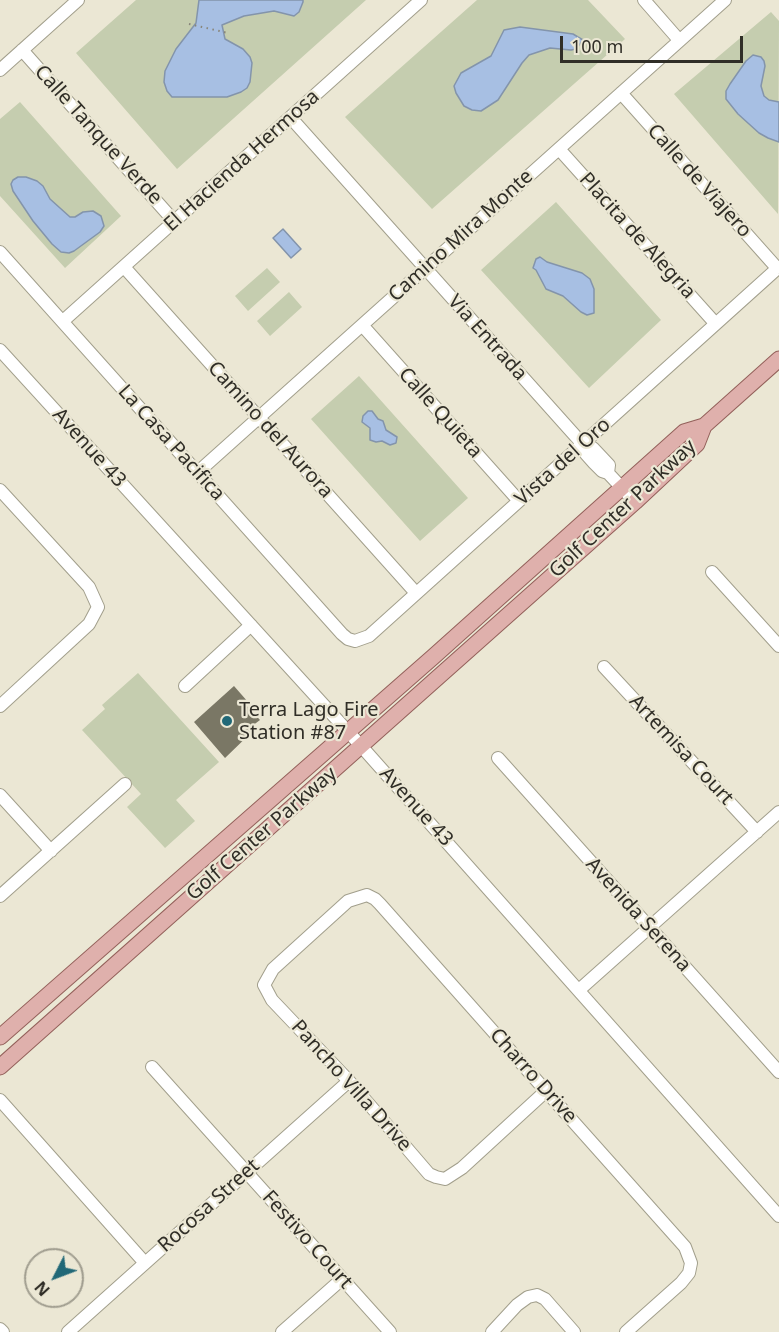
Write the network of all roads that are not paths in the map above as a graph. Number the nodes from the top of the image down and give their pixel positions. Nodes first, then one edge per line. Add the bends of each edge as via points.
1 (78, 0) edge
2 (421, 0) edge
3 (644, 0) edge
4 (725, 0) edge
5 (679, 40) junction
6 (22, 50) junction
7 (0, 70) edge
8 (621, 93) junction
9 (291, 118) junction
10 (559, 149) junction
11 (174, 221) junction
12 (0, 252) edge
13 (123, 267) junction
14 (425, 268) junction
15 (778, 268) edge
16 (63, 321) junction
17 (715, 324) junction
18 (362, 325) junction
19 (0, 350) edge
20 (779, 359) edge
21 (259, 417) junction
22 (704, 426) junction
23 (585, 447) junction
24 (198, 472) junction
25 (622, 488) junction
26 (0, 490) edge
27 (519, 501) junction
28 (635, 502) junction
29 (712, 572) dead end
30 (416, 593) junction
31 (251, 625) junction
32 (342, 634) joint
33 (779, 646) edge
34 (604, 667) dead end
35 (185, 686) dead end
36 (0, 706) edge
37 (348, 731) junction
38 (362, 747) junction
39 (498, 758) dead end
40 (125, 784) dead end
41 (0, 795) edge
42 (779, 812) edge
43 (757, 832) junction
44 (51, 851) junction
45 (367, 895) joint
46 (0, 896) edge
47 (650, 927) junction
48 (579, 990) junction
49 (0, 1037) edge
50 (0, 1067) edge
51 (152, 1067) dead end
52 (779, 1072) edge
53 (350, 1081) junction
54 (546, 1090) junction
55 (0, 1100) edge
56 (247, 1173) junction
57 (779, 1216) edge
58 (146, 1263) junction
59 (342, 1279) junction
60 (68, 1332) edge
61 (282, 1332) edge
62 (390, 1332) edge
63 (492, 1332) edge
64 (574, 1332) edge
65 (626, 1332) edge

1 - 6 street
2 - 9 street, El Hacienda Hermosa
3 - 5 street
4 - 5 street, Camino Mira Monte
5 - 8 street, Camino Mira Monte
6 - 7 street
6 - 11 street, Calle Tanque Verde
8 - 10 street, Camino Mira Monte
8 - 15 street, Calle de Viajero
9 - 11 street, El Hacienda Hermosa
9 - 14 street, Via Entrada
10 - 14 street, Camino Mira Monte
10 - 17 street, Placita de Alegria
11 - 13 street, El Hacienda Hermosa
12 - 16 street, La Casa Pacifica
13 - 16 street, El Hacienda Hermosa
13 - 21 street, Camino del Aurora
14 - 18 street, Camino Mira Monte
14 - 23 street, Via Entrada
15 - 17 street, Vista del Oro
16 - 24 street, La Casa Pacifica
17 - 23 street, Vista del Oro
18 - 21 street, Camino Mira Monte
18 - 27 street, Calle Quieta
19 - 31 street, Avenue 43
20 - 22 main road, Golf Center Parkway
21 - 24 street, Camino Mira Monte
21 - 30 street, Camino del Aurora
22 - 25 main road, Golf Center Parkway via 684,432
22 - 28 main road, Golf Center Parkway via 697,444
23 - 25 street, Via Entrada via 593,448 609,465 608,473
23 - 27 street, Vista del Oro
24 - 32 street, La Casa Pacifica
25 - 28 street, Via Entrada
25 - 37 main road, Golf Center Parkway
26 - 36 street via 89,587 98,607 89,624
27 - 30 street, Vista del Oro
28 - 38 main road, Golf Center Parkway
29 - 33 street
30 - 32 street, Vista del Oro via 362,640 348,639
31 - 35 street
31 - 37 street, Avenue 43
34 - 43 street, Artemisa Court
37 - 38 street, Avenue 43
37 - 49 main road, Golf Center Parkway
38 - 48 street, Avenue 43
38 - 50 main road, Golf Center Parkway
39 - 47 street, Avenida Serena
40 - 44 street
41 - 44 street
42 - 43 street
43 - 47 street
44 - 46 street
45 - 53 street, Pancho Villa Drive via 348,901 273,969 264,985 272,1000
45 - 54 street, Charro Drive via 380,904
47 - 48 street
47 - 52 street, Avenida Serena
48 - 57 street, Avenue 43
51 - 56 street, Festivo Court
53 - 54 street, Pancho Villa Drive via 429,1174 445,1179
53 - 56 street, Rocosa Street
54 - 65 street, Charro Drive via 685,1247 692,1263 681,1283
55 - 58 street
56 - 58 street, Rocosa Street
56 - 59 street, Festivo Court
58 - 60 street, Rocosa Street
59 - 61 street
59 - 62 street, Festivo Court
63 - 64 street via 517,1305 537,1295

